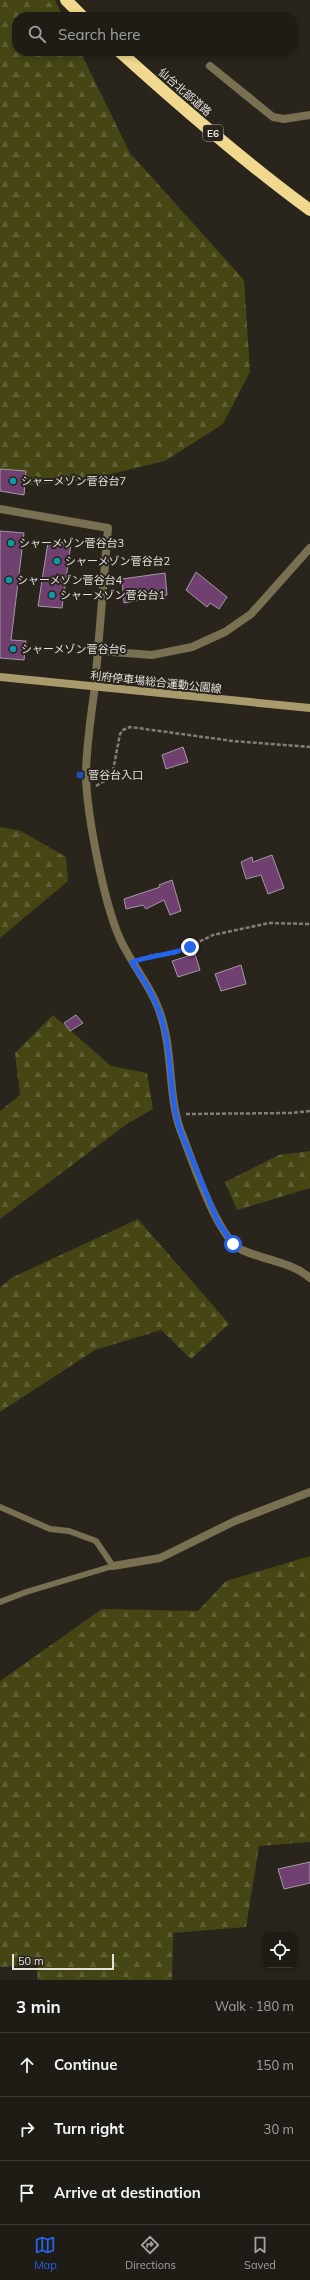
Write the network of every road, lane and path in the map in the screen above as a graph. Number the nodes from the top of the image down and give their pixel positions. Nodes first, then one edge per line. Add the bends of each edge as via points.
1 (66, 0) edge
2 (78, 12) edge
3 (125, 56) edge
4 (210, 66) dead end
5 (310, 115) edge
6 (310, 210) edge
7 (0, 509) edge
8 (310, 548) edge
9 (99, 651) junction
10 (0, 677) edge
11 (95, 686) junction
12 (310, 708) edge
13 (310, 747) edge
14 (87, 792) junction
15 (310, 924) edge
16 (132, 962) junction
17 (310, 1110) edge
18 (175, 1114) junction
19 (310, 1278) edge
20 (310, 1492) edge
21 (0, 1507) edge
22 (113, 1566) junction
23 (0, 1602) edge

1 - 2 highway
3 - 6 highway, 仙台北部道路 / E6 via 196,120
4 - 5 street via 273,117 284,119
7 - 9 street via 108,528
8 - 9 street via 251,614 225,632 192,647 152,654
9 - 11 street
10 - 11 main road, 利府停車場総合運動公園線
11 - 12 main road, 利府停車場総合運動公園線
11 - 14 street via 86,775
13 - 14 path via 233,741 130,727 120,734 112,776
14 - 16 street via 106,892 120,938
15 - 16 path via 270,923 213,934 176,953 152,955
16 - 18 street via 161,1016 166,1033
17 - 18 path via 292,1113
18 - 19 street via 225,1234 242,1250 295,1269
20 - 22 street via 235,1521 160,1558
21 - 22 lane via 50,1529 69,1531 96,1541
22 - 23 lane

